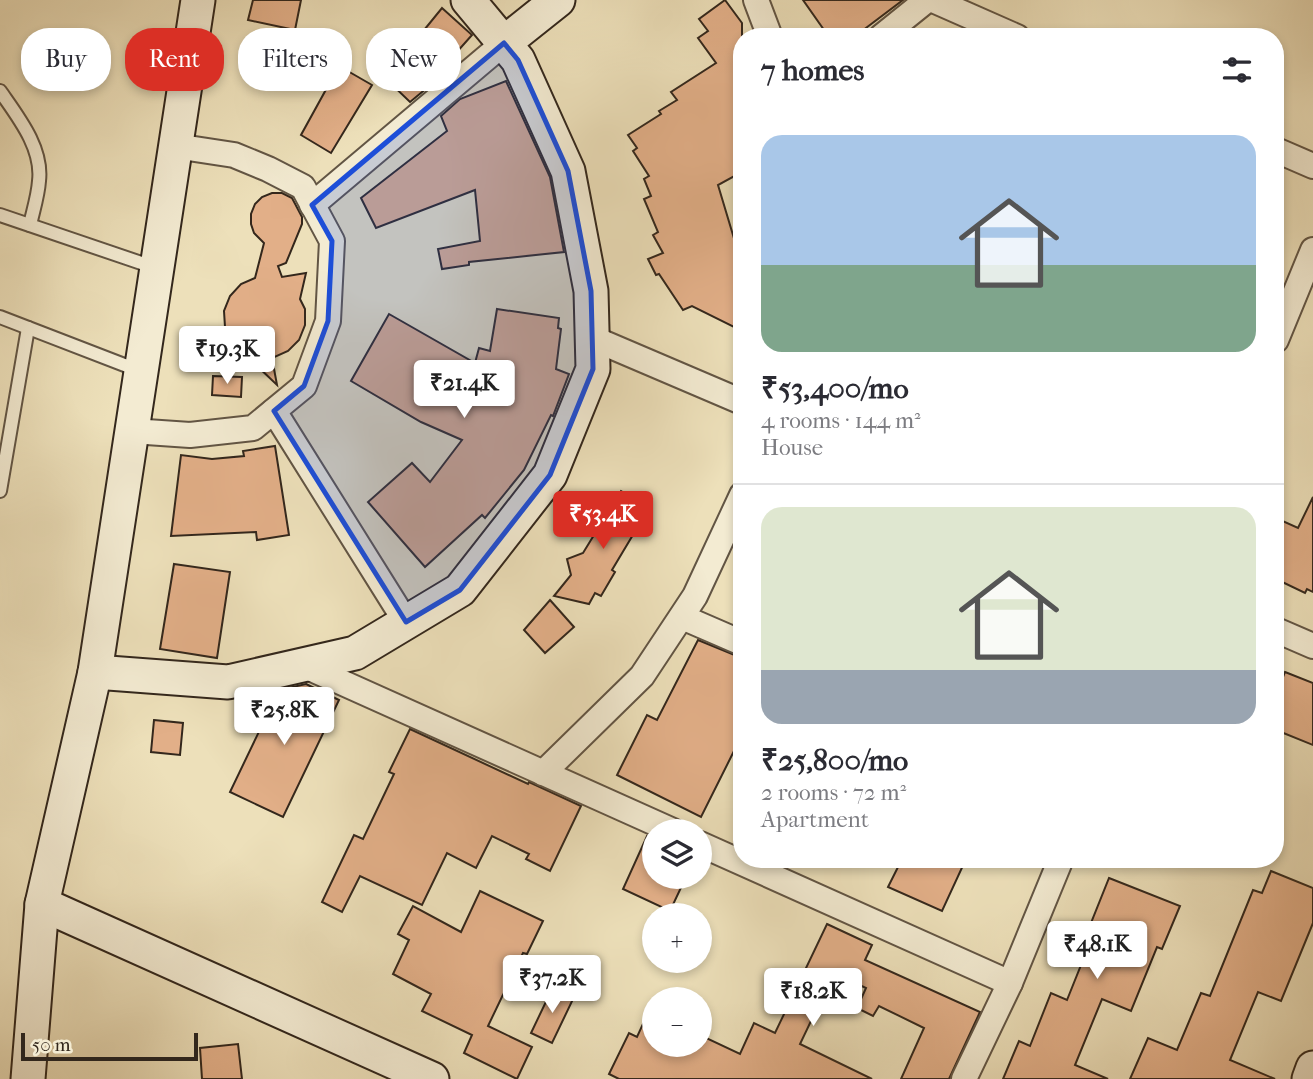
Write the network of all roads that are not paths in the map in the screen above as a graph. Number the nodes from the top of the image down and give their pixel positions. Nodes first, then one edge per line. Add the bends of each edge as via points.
1 (198, 0) edge
2 (468, 0) edge
3 (558, 0) edge
4 (756, 0) edge
5 (927, 0) edge
6 (933, 0) edge
7 (767, 28) edge
8 (892, 28) edge
9 (997, 28) edge
10 (504, 43) junction
11 (0, 91) edge
12 (176, 146) junction
13 (1284, 153) edge
14 (1313, 166) edge
15 (312, 205) junction
16 (0, 215) edge
17 (30, 225) junction
18 (1313, 250) edge
19 (157, 268) junction
20 (0, 317) edge
21 (1284, 321) edge
22 (28, 328) junction
23 (592, 338) junction
24 (141, 372) junction
25 (733, 398) edge
26 (274, 411) junction
27 (132, 431) junction
28 (0, 491) edge
29 (733, 514) edge
30 (682, 617) junction
31 (407, 622) junction
32 (1284, 633) edge
33 (733, 639) edge
34 (1313, 646) edge
35 (303, 665) junction
36 (94, 672) junction
37 (542, 773) junction
38 (646, 819) edge
39 (712, 849) edge
40 (733, 859) edge
41 (754, 868) edge
42 (1057, 868) edge
43 (42, 904) junction
44 (1010, 983) junction
45 (1313, 1068) edge
46 (28, 1079) edge
47 (432, 1079) edge
48 (964, 1079) edge
49 (1309, 1079) edge

1 - 12 street
2 - 10 street
3 - 10 street
4 - 7 street
5 - 8 street
6 - 9 street
10 - 15 street
10 - 23 street via 518,60 568,172 591,291
11 - 17 lane via 28,132 36,156 40,179
12 - 15 street via 234,155 268,169 303,187
12 - 19 street
13 - 14 street
15 - 26 street via 332,241 328,321 304,386
16 - 17 lane
17 - 19 lane
18 - 21 street
19 - 24 street
20 - 22 lane
22 - 24 lane
22 - 28 lane
23 - 25 street
23 - 31 street via 593,369 550,475 460,590
24 - 27 street
26 - 27 street via 253,428 190,435
26 - 31 street
27 - 36 street
29 - 30 street
30 - 33 street
30 - 37 street via 642,676
31 - 35 street via 355,653
32 - 34 street
35 - 36 street via 228,682
35 - 37 street
36 - 43 street
37 - 38 street
39 - 40 street
41 - 44 street
42 - 44 street
43 - 46 street
43 - 47 street
44 - 48 street
45 - 49 street

